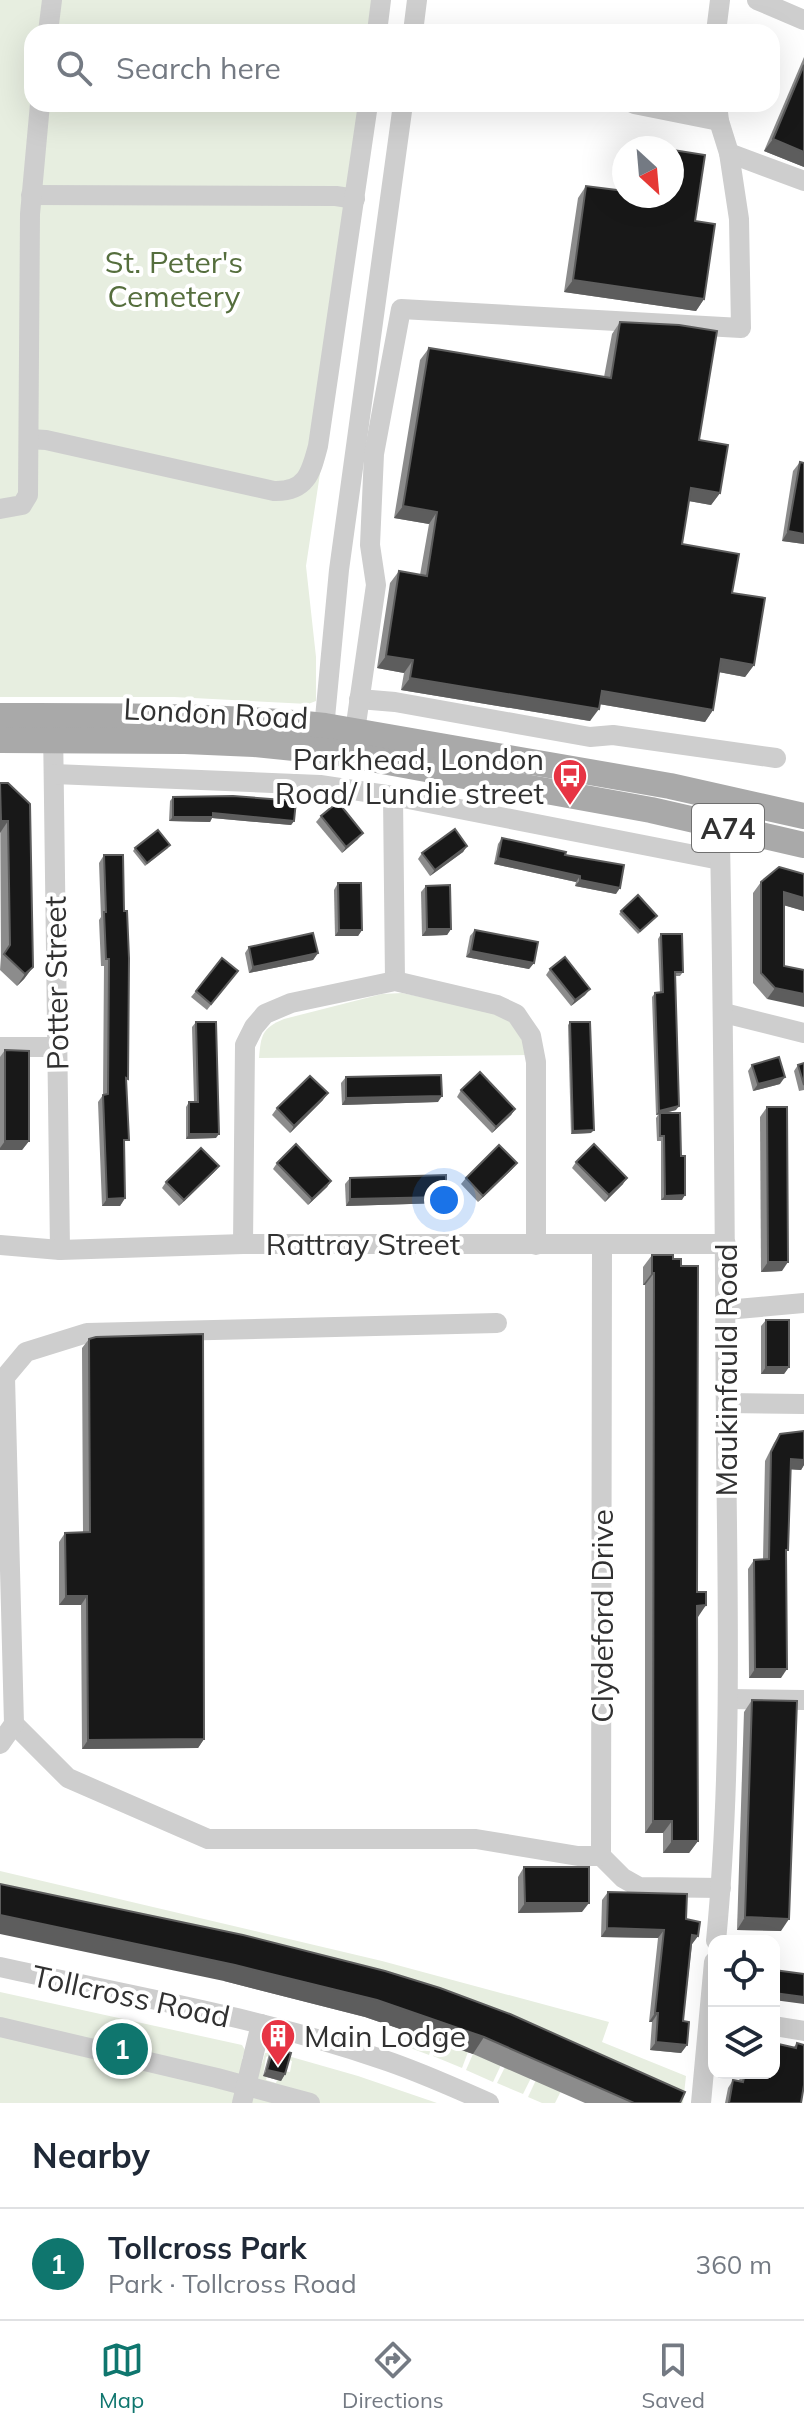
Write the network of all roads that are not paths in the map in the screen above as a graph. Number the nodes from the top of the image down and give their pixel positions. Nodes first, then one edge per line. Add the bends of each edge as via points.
1 (52, 0) edge
2 (381, 0) edge
3 (417, 0) edge
4 (720, 0) edge
5 (757, 0) edge
6 (804, 20) edge
7 (49, 24) edge
8 (378, 24) edge
9 (414, 24) edge
10 (717, 24) edge
11 (39, 112) edge
12 (367, 112) edge
13 (402, 112) edge
14 (718, 112) edge
15 (729, 153) junction
16 (804, 181) edge
17 (31, 195) junction
18 (355, 199) junction
19 (29, 439) junction
20 (0, 509) edge
21 (359, 699) junction
22 (0, 716) edge
23 (53, 728) junction
24 (324, 738) junction
25 (0, 740) edge
26 (353, 743) junction
27 (776, 758) dead end
28 (54, 774) junction
29 (393, 796) junction
30 (729, 799) junction
31 (804, 816) edge
32 (723, 826) junction
33 (804, 845) edge
34 (720, 860) junction
35 (395, 981) junction
36 (724, 1013) junction
37 (804, 1033) edge
38 (0, 1047) edge
39 (57, 1047) junction
40 (243, 1244) junction
41 (602, 1244) junction
42 (726, 1244) junction
43 (0, 1245) edge
44 (536, 1245) junction
45 (60, 1250) junction
46 (804, 1303) edge
47 (726, 1310) junction
48 (497, 1323) dead end
49 (726, 1403) junction
50 (804, 1404) edge
51 (728, 1699) junction
52 (804, 1700) edge
53 (14, 1724) junction
54 (0, 1744) edge
55 (601, 1856) junction
56 (721, 1888) junction
57 (717, 1935) edge
58 (0, 1967) edge
59 (261, 2024) junction
60 (0, 2027) edge
61 (780, 2027) edge
62 (804, 2031) edge
63 (708, 2043) edge
64 (244, 2094) edge
65 (310, 2103) edge
66 (489, 2103) edge
67 (701, 2103) edge

1 - 7 street
2 - 8 street
3 - 9 street
4 - 10 street
5 - 6 street
11 - 17 street
12 - 18 street
13 - 24 street via 339,570
14 - 15 street
15 - 16 street
15 - 21 street via 739,219 741,328 401,309 374,454 370,545 376,585
17 - 18 street
17 - 19 street
18 - 19 street via 318,446 300,486 274,491
19 - 20 street via 26,501
21 - 26 street
21 - 27 street via 590,737 613,735
22 - 23 main road, London Road / A74
23 - 24 main road, London Road / A74 via 192,717
23 - 25 main road, London Road / A74
23 - 28 street, Potter Street
24 - 26 main road, London Road / A74
26 - 30 main road, London Road / A74
26 - 32 main road, London Road / A74
28 - 29 street via 320,785
28 - 39 street, Potter Street
29 - 34 street
29 - 35 street
30 - 31 main road, London Road / A74
30 - 32 street, Maukinfauld Road
32 - 33 main road, London Road / A74
32 - 34 street, Maukinfauld Road
34 - 36 street, Maukinfauld Road
35 - 40 street via 291,1003 265,1014 254,1027 245,1045
35 - 44 street via 497,1005 516,1014 531,1036 536,1062
36 - 37 street
36 - 42 street, Maukinfauld Road
38 - 39 street
39 - 45 street, Potter Street
40 - 44 street, Rattray Street
40 - 45 street, Rattray Street
41 - 42 street, Rattray Street
41 - 44 street, Rattray Street
41 - 55 street, Clydeford Drive
42 - 47 street, Maukinfauld Road
43 - 45 street, Rattray Street
46 - 47 street
47 - 49 street, Maukinfauld Road
48 - 53 street via 87,1333 26,1352 5,1377
49 - 50 street
49 - 51 street, Maukinfauld Road
51 - 52 street
51 - 56 street, Maukinfauld Road
53 - 54 street
53 - 55 street via 68,1778 208,1839 476,1839
55 - 56 street via 639,1887
56 - 57 street, Maukinfauld Road
58 - 59 street, Tollcross Road
59 - 64 street
59 - 66 street, Tollcross Road via 384,2060
60 - 64 street
61 - 62 street
63 - 67 street
64 - 65 street

